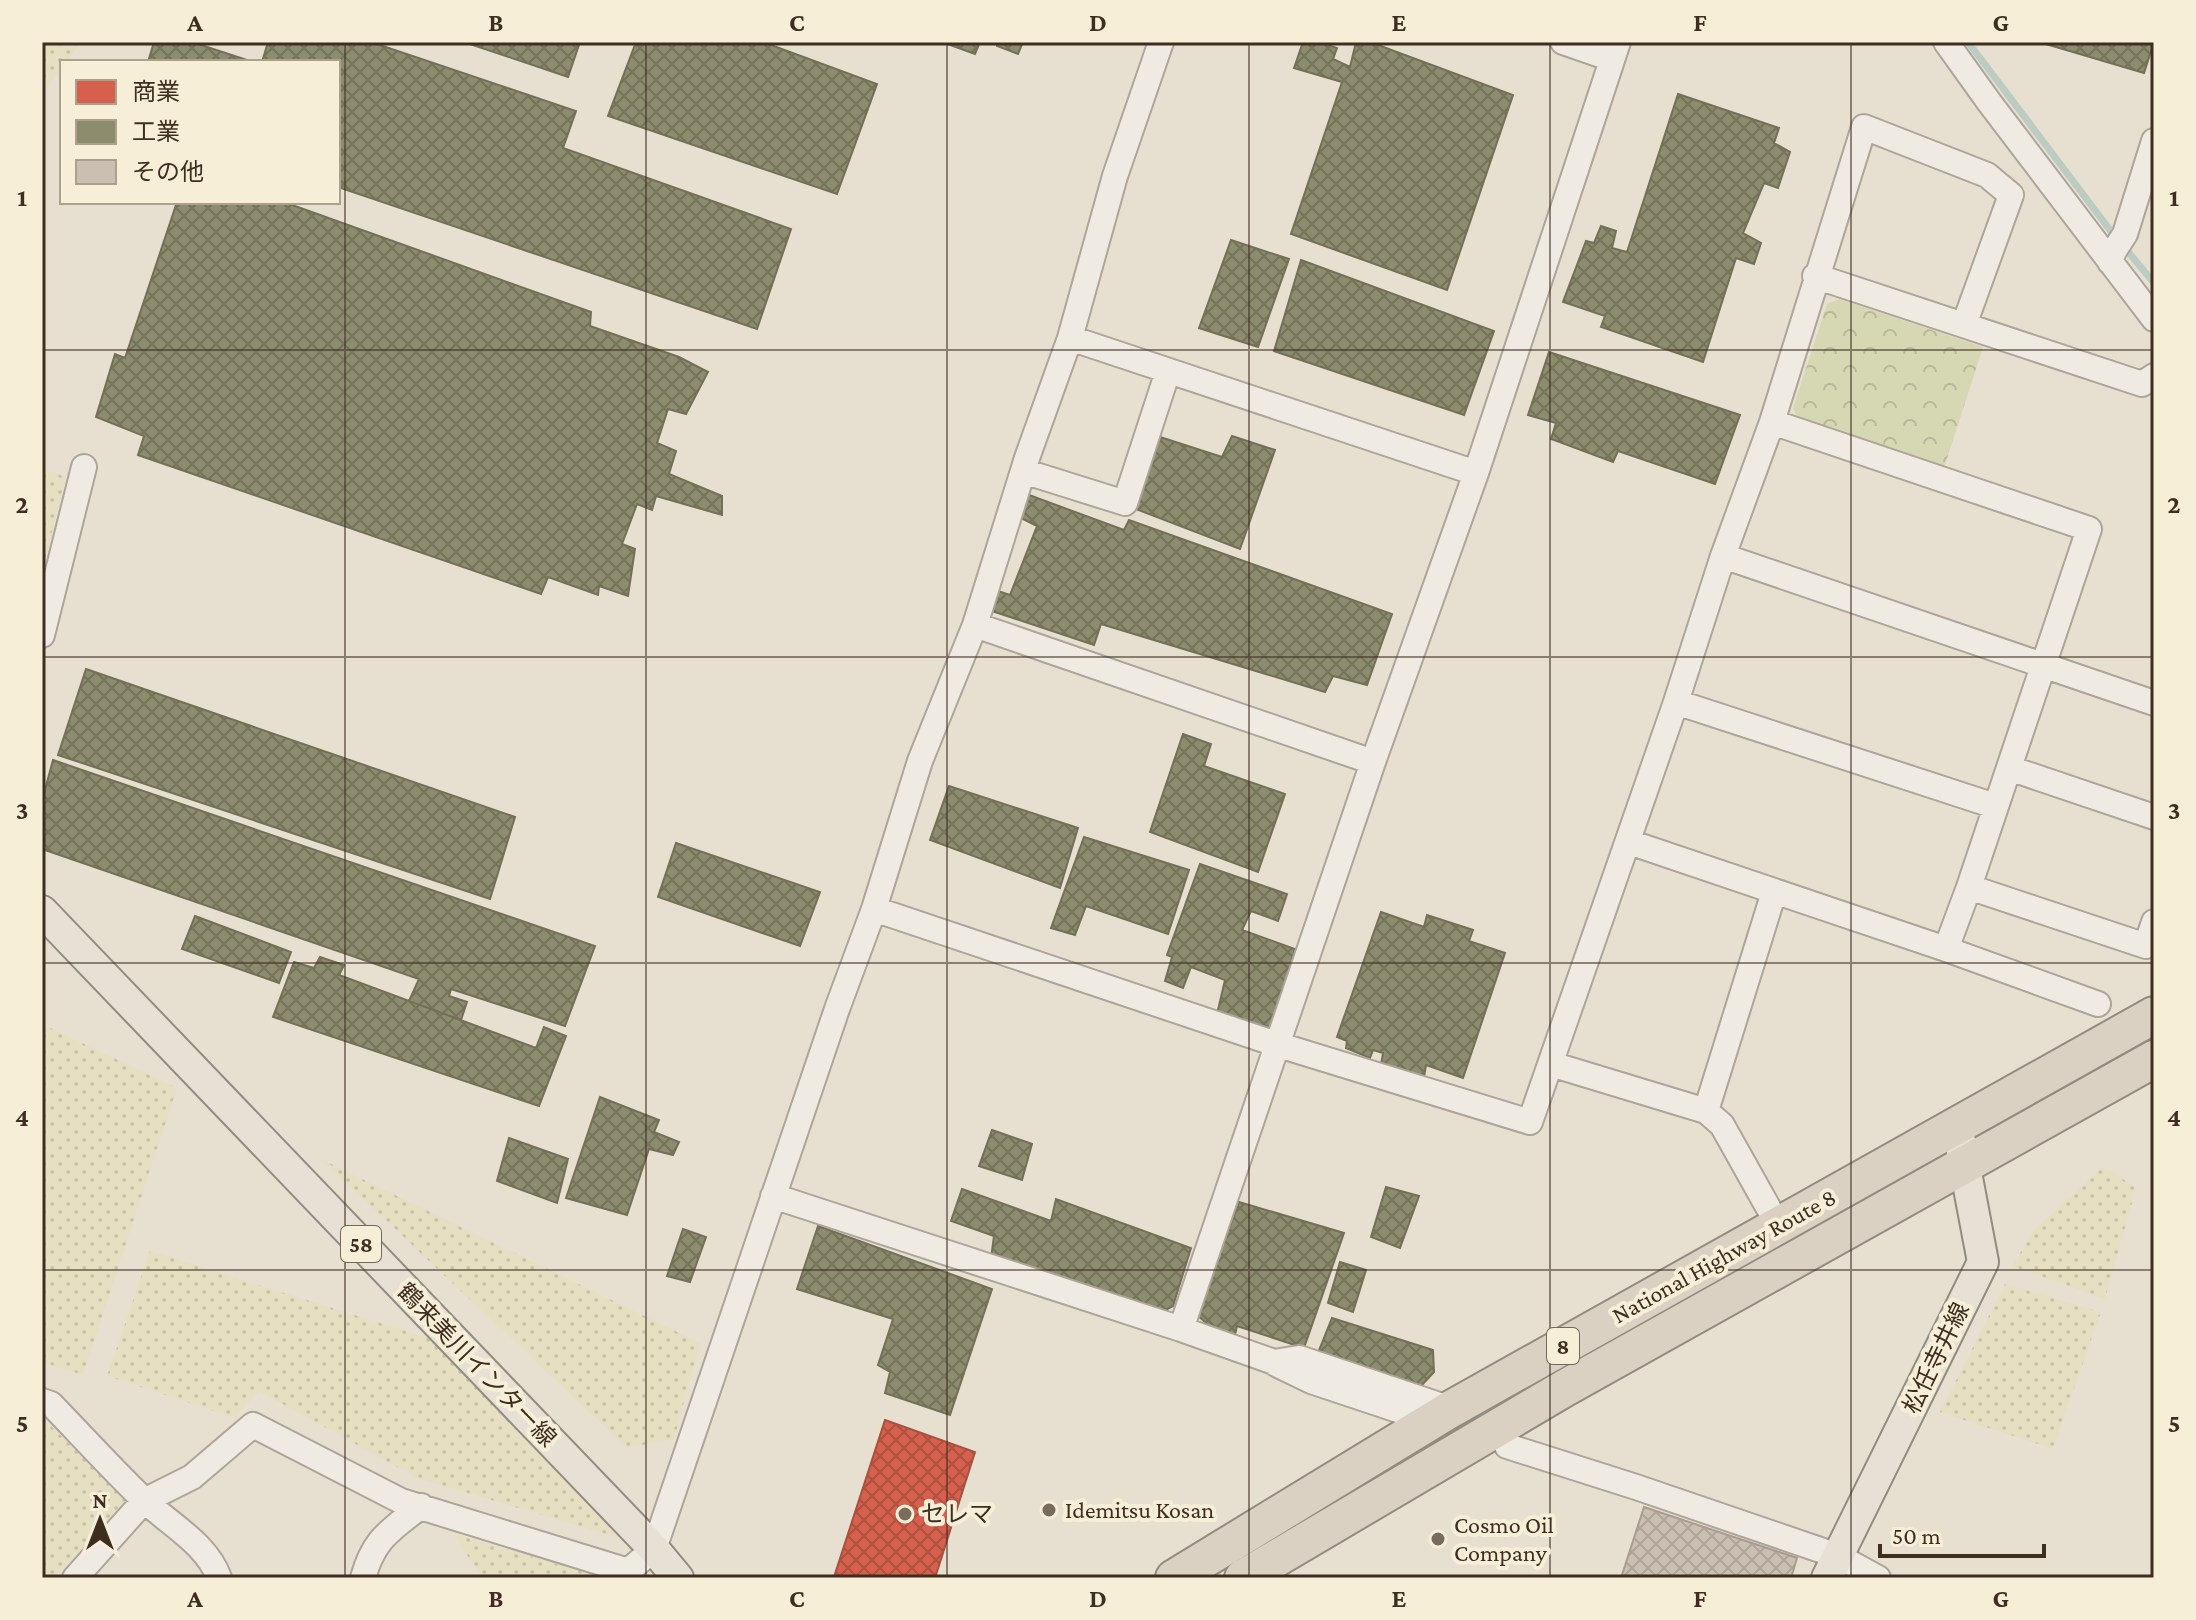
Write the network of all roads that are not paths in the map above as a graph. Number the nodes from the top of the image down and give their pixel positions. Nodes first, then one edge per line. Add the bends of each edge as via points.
1 (1161, 42) edge
2 (1563, 42) edge
3 (1946, 42) edge
4 (1615, 50) edge
5 (2154, 141) edge
6 (2116, 249) junction
7 (1815, 276) junction
8 (2154, 319) edge
9 (1964, 325) junction
10 (1070, 338) junction
11 (1168, 371) junction
12 (2154, 376) edge
13 (1772, 422) junction
14 (84, 467) dead end
15 (1023, 471) junction
16 (1476, 473) junction
17 (1723, 556) junction
18 (975, 625) junction
19 (42, 635) edge
20 (2043, 664) junction
21 (1676, 702) junction
22 (2154, 703) edge
23 (1373, 762) junction
24 (2009, 768) junction
25 (1995, 806) junction
26 (2154, 817) edge
27 (1629, 842) junction
28 (1969, 887) junction
29 (1774, 892) junction
30 (874, 909) junction
31 (42, 911) edge
32 (2154, 922) edge
33 (1946, 949) junction
34 (2098, 1004) dead end
35 (2154, 1015) edge
36 (1279, 1045) junction
37 (2154, 1059) edge
38 (1551, 1064) junction
39 (1706, 1111) junction
40 (1957, 1125) junction
41 (1966, 1165) junction
42 (773, 1196) junction
43 (1778, 1225) junction
44 (1181, 1329) junction
45 (1274, 1362) junction
46 (42, 1401) edge
47 (1451, 1409) junction
48 (1407, 1413) dead end
49 (1507, 1446) dead end
50 (144, 1501) junction
51 (421, 1506) junction
52 (654, 1549) junction
53 (1832, 1567) edge
54 (75, 1578) edge
55 (219, 1578) edge
56 (363, 1578) edge
57 (678, 1578) edge
58 (1174, 1578) edge
59 (1243, 1578) edge
60 (1878, 1578) edge

1 - 10 street via 1115,176
2 - 4 street
3 - 6 street
4 - 16 street
5 - 6 street
6 - 8 street
7 - 9 street
7 - 9 street via 1864,127 1987,175 2011,195
7 - 13 street
9 - 12 street via 2142,384
10 - 11 street
10 - 15 street
11 - 15 street via 1125,503
11 - 16 street
13 - 17 street
13 - 20 street via 2089,529
14 - 19 street
15 - 18 street
16 - 23 street
17 - 20 street
17 - 21 street
18 - 23 street
18 - 30 street via 920,761
20 - 22 street
20 - 24 street
21 - 25 street
21 - 27 street
23 - 36 street
24 - 25 street
24 - 26 street
25 - 28 street
27 - 29 street
27 - 38 street
28 - 32 street via 2146,946
28 - 33 street
29 - 33 street
29 - 39 street
30 - 36 street
30 - 42 street
31 - 52 main road, 鶴来美川インター線 / 58
33 - 34 street
35 - 40 highway, National Highway Route 8 / 8
36 - 38 street via 1530,1122
36 - 44 street
37 - 41 highway, National Highway Route 8 / 8
38 - 39 street
39 - 43 street via 1722,1125
40 - 41 main road, 松任寺井線
40 - 43 highway, National Highway Route 8 / 8
41 - 53 main road, 松任寺井線 via 1983,1262
41 - 59 highway, National Highway Route 8 / 8 via 1565,1388
42 - 44 street
42 - 52 street
43 - 47 highway, National Highway Route 8 / 8
44 - 45 street
45 - 47 street via 1299,1358
45 - 48 street via 1311,1381
46 - 50 street via 51,1404
47 - 58 highway, National Highway Route 8 / 8
49 - 53 street via 1636,1487
50 - 51 street via 192,1477 253,1425 401,1501
50 - 54 street
50 - 55 street via 199,1548
51 - 52 street via 628,1571
51 - 56 street via 381,1538
52 - 57 main road, 鶴来美川インター線 / 58
53 - 60 street

